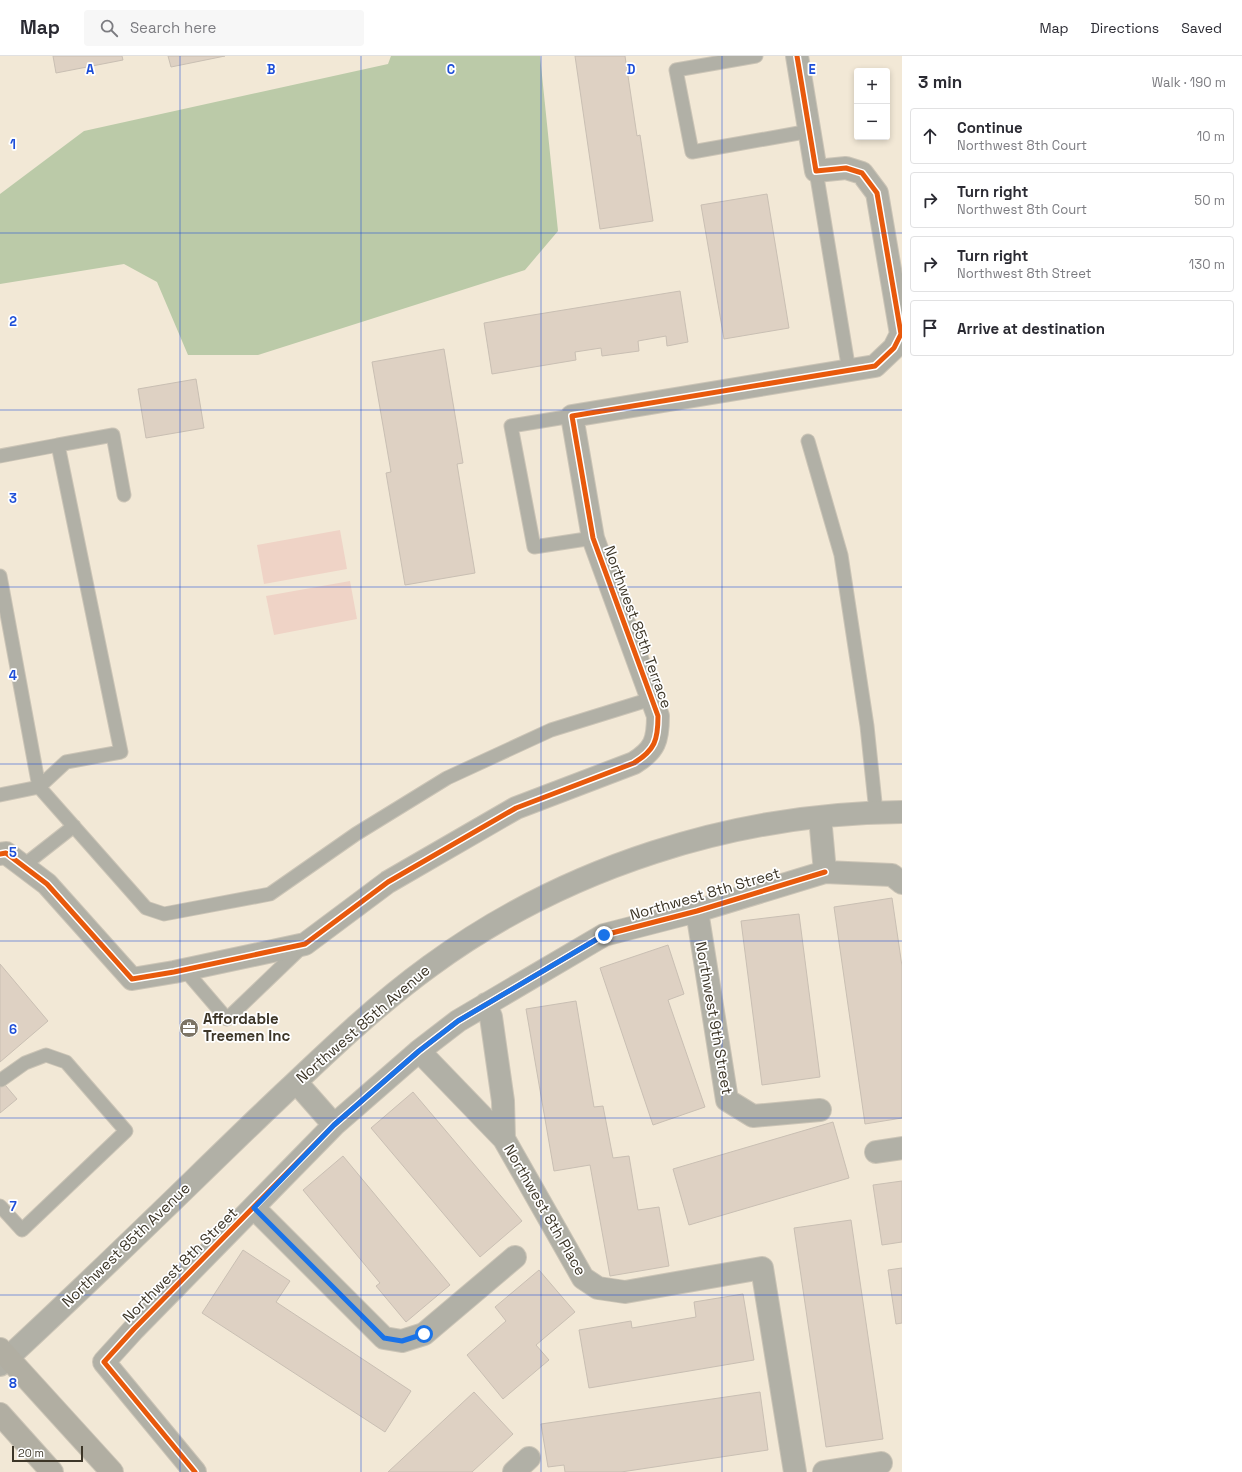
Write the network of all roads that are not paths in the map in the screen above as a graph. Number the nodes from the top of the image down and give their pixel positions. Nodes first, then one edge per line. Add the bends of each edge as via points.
1 (756, 56) edge
2 (798, 56) edge
3 (810, 131) junction
4 (816, 170) junction
5 (849, 371) junction
6 (572, 416) junction
7 (808, 441) dead end
8 (58, 445) junction
9 (0, 456) edge
10 (124, 495) dead end
11 (594, 538) junction
12 (0, 576) edge
13 (651, 699) junction
14 (39, 787) junction
15 (0, 795) edge
16 (876, 812) junction
17 (902, 812) edge
18 (820, 817) junction
19 (74, 826) junction
20 (0, 854) edge
21 (23, 866) junction
22 (825, 872) junction
23 (902, 883) edge
24 (696, 911) junction
25 (306, 944) junction
26 (185, 970) junction
27 (486, 1004) junction
28 (419, 1051) junction
29 (1, 1080) edge
30 (296, 1082) junction
31 (820, 1110) dead end
32 (334, 1125) junction
33 (504, 1139) junction
34 (902, 1148) edge
35 (876, 1152) dead end
36 (0, 1206) edge
37 (254, 1208) junction
38 (515, 1257) dead end
39 (3, 1357) edge
40 (0, 1414) edge
41 (881, 1463) dead end
42 (52, 1472) edge
43 (112, 1472) edge
44 (195, 1472) edge
45 (795, 1472) edge
46 (824, 1472) edge

1 - 3 lane via 676,70 692,152
2 - 3 street
3 - 4 street
4 - 5 lane
4 - 5 street via 846,168 862,173 877,193 901,334 894,348 875,366
5 - 6 street
6 - 11 street, Northwest 85th Terrace
6 - 11 lane via 510,426 534,547
7 - 16 lane via 840,555 867,726
8 - 9 lane
8 - 10 lane via 113,435
8 - 14 lane via 121,752 66,762
11 - 13 street, Northwest 85th Terrace
12 - 14 lane
13 - 19 lane via 551,730 448,778 356,834 270,894 164,914 146,908
13 - 25 street, Northwest 85th Terrace via 658,716 658,735 648,755 634,764 516,808 388,882
14 - 15 lane
14 - 19 lane
16 - 17 street, Northwest 85th Avenue
16 - 18 street, Northwest 85th Avenue
18 - 22 street
18 - 30 street, Northwest 85th Avenue via 752,826 679,844 624,862 554,892 480,932 430,966 384,1002
19 - 21 lane
20 - 21 street, Northwest 85th Terrace via 6,853
21 - 26 street, Northwest 85th Terrace via 47,884 132,979
22 - 23 street, Northwest 8th Street via 892,875
22 - 24 street, Northwest 8th Street
24 - 27 street, Northwest 8th Street via 604,935
24 - 31 street, Northwest 9th Street via 727,1100 753,1116
25 - 26 street, Northwest 85th Terrace
25 - 26 lane via 227,1019
27 - 28 street, Northwest 8th Street via 458,1021
27 - 33 street via 492,1018 504,1101
28 - 32 street, Northwest 8th Street
28 - 33 street, Northwest 8th Place
29 - 36 lane via 25,1063 46,1055 66,1062 126,1131 22,1230
30 - 32 street
30 - 39 street, Northwest 85th Avenue
32 - 37 street, Northwest 8th Street
33 - 45 street, Northwest 8th Place via 583,1278 598,1288 625,1292 762,1268
34 - 35 street
37 - 38 street via 384,1338 402,1341 424,1334
37 - 44 street, Northwest 8th Street via 104,1362
39 - 43 street
40 - 42 street
41 - 46 street

